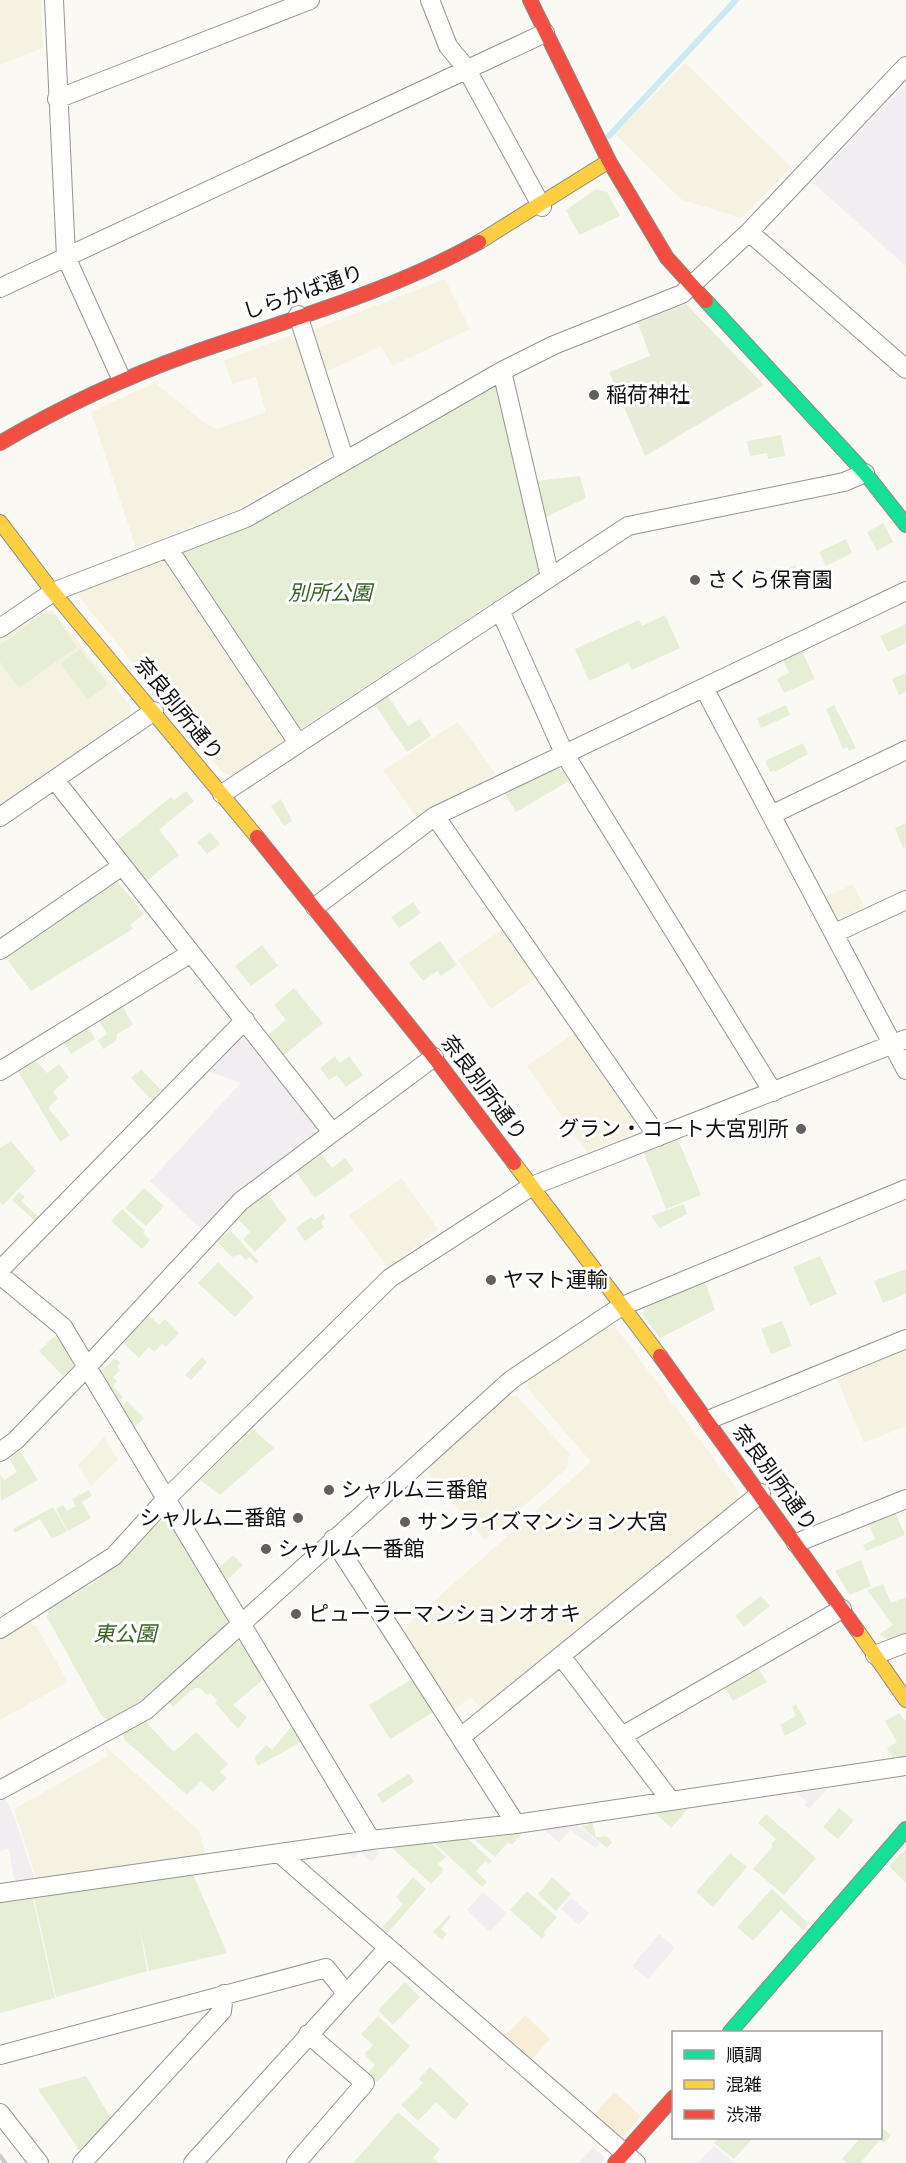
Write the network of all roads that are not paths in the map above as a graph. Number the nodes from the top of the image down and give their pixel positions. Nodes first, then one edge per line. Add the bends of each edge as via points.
1 (54, 0) edge
2 (310, 0) edge
3 (430, 0) edge
4 (530, 0) edge
5 (545, 33) junction
6 (906, 66) edge
7 (466, 68) junction
8 (57, 99) junction
9 (609, 161) junction
10 (542, 207) junction
11 (749, 232) junction
12 (66, 257) junction
13 (0, 288) edge
14 (691, 288) junction
15 (298, 315) junction
16 (904, 364) edge
17 (502, 370) junction
18 (121, 378) junction
19 (0, 443) edge
20 (345, 461) junction
21 (864, 474) junction
22 (0, 522) edge
23 (906, 525) edge
24 (168, 548) junction
25 (550, 577) junction
26 (906, 591) edge
27 (53, 592) junction
28 (500, 609) junction
29 (0, 628) edge
30 (704, 688) junction
31 (154, 711) junction
32 (298, 743) junction
33 (906, 750) edge
34 (564, 753) junction
35 (55, 780) junction
36 (222, 794) junction
37 (771, 815) junction
38 (435, 816) junction
39 (0, 817) edge
40 (122, 866) junction
41 (906, 900) edge
42 (315, 907) junction
43 (835, 933) junction
44 (0, 950) edge
45 (191, 953) junction
46 (244, 1020) junction
47 (899, 1042) edge
48 (434, 1057) junction
49 (906, 1070) edge
50 (0, 1071) edge
51 (773, 1092) junction
52 (332, 1132) junction
53 (658, 1137) junction
54 (532, 1186) junction
55 (906, 1189) edge
56 (0, 1270) edge
57 (0, 1275) edge
58 (620, 1307) junction
59 (906, 1339) edge
60 (88, 1366) junction
61 (708, 1420) junction
62 (0, 1452) edge
63 (761, 1493) junction
64 (167, 1498) junction
65 (906, 1498) edge
66 (333, 1539) junction
67 (796, 1544) junction
68 (842, 1609) junction
69 (243, 1625) junction
70 (0, 1629) edge
71 (906, 1643) edge
72 (875, 1655) junction
73 (561, 1656) junction
74 (906, 1700) edge
75 (622, 1736) junction
76 (460, 1737) junction
77 (906, 1766) edge
78 (0, 1790) edge
79 (671, 1801) junction
80 (516, 1824) junction
81 (906, 1829) edge
82 (371, 1840) junction
83 (279, 1853) junction
84 (0, 1893) edge
85 (388, 1948) junction
86 (346, 1993) junction
87 (225, 1994) junction
88 (731, 2031) edge
89 (308, 2034) junction
90 (0, 2055) edge
91 (672, 2100) edge
92 (0, 2113) edge
93 (625, 2160) edge
94 (39, 2163) edge
95 (82, 2163) edge
96 (193, 2163) edge
97 (296, 2163) edge

1 - 8 street
2 - 8 street
3 - 7 street via 448,46
4 - 5 street
5 - 7 street
5 - 9 street
6 - 11 street
7 - 10 street
7 - 12 street
8 - 12 street
9 - 10 street, しらかば通り
9 - 14 street via 667,258
10 - 15 street, しらかば通り via 388,286
11 - 14 street
11 - 16 street
12 - 13 street
12 - 18 street
14 - 17 street
14 - 21 street
15 - 18 street, しらかば通り
15 - 20 street
17 - 20 street
17 - 25 street
18 - 19 street, しらかば通り
20 - 24 street via 246,518
21 - 23 street
21 - 25 street via 844,482 628,526
22 - 27 street, 奈良別所通り
24 - 27 street
24 - 32 street
25 - 28 street
26 - 30 street
27 - 29 street
27 - 31 street, 奈良別所通り
28 - 32 street
28 - 34 street
30 - 34 street
30 - 37 street
31 - 35 street
31 - 36 street, 奈良別所通り
32 - 36 street
33 - 37 street
34 - 38 street
34 - 51 street
35 - 39 street
35 - 40 street
36 - 42 street, 奈良別所通り
37 - 43 street
38 - 42 street
38 - 53 street
40 - 44 street
40 - 45 street
41 - 43 street
42 - 48 street, 奈良別所通り
43 - 47 street
45 - 46 street
45 - 50 street
46 - 52 street
46 - 56 street
47 - 49 street
47 - 51 street
48 - 52 street
48 - 54 street, 奈良別所通り
51 - 53 street
52 - 60 street via 241,1201
53 - 54 street
54 - 58 street, 奈良別所通り
54 - 64 street via 390,1278
55 - 58 street
57 - 60 street via 63,1327
58 - 61 street, 奈良別所通り
58 - 66 street via 511,1380
59 - 61 street
60 - 62 street
60 - 64 street
61 - 63 street, 奈良別所通り
63 - 67 street, 奈良別所通り
63 - 73 street
64 - 69 street
64 - 70 street via 114,1556
65 - 67 street
66 - 69 street
66 - 76 street
67 - 68 street, 奈良別所通り
68 - 72 street, 奈良別所通り
68 - 75 street
69 - 78 street via 146,1710
69 - 82 street
71 - 72 street
72 - 74 street, 奈良別所通り
73 - 75 street
73 - 76 street
75 - 79 street
76 - 80 street
77 - 79 street
79 - 80 street
80 - 82 street
81 - 88 street
82 - 83 street
83 - 84 street
83 - 85 street
85 - 86 street
85 - 93 street
86 - 87 street via 326,1968
86 - 89 street
87 - 90 street
87 - 95 street via 222,2012
89 - 96 street
89 - 97 street via 366,2083
91 - 93 street
92 - 94 street

